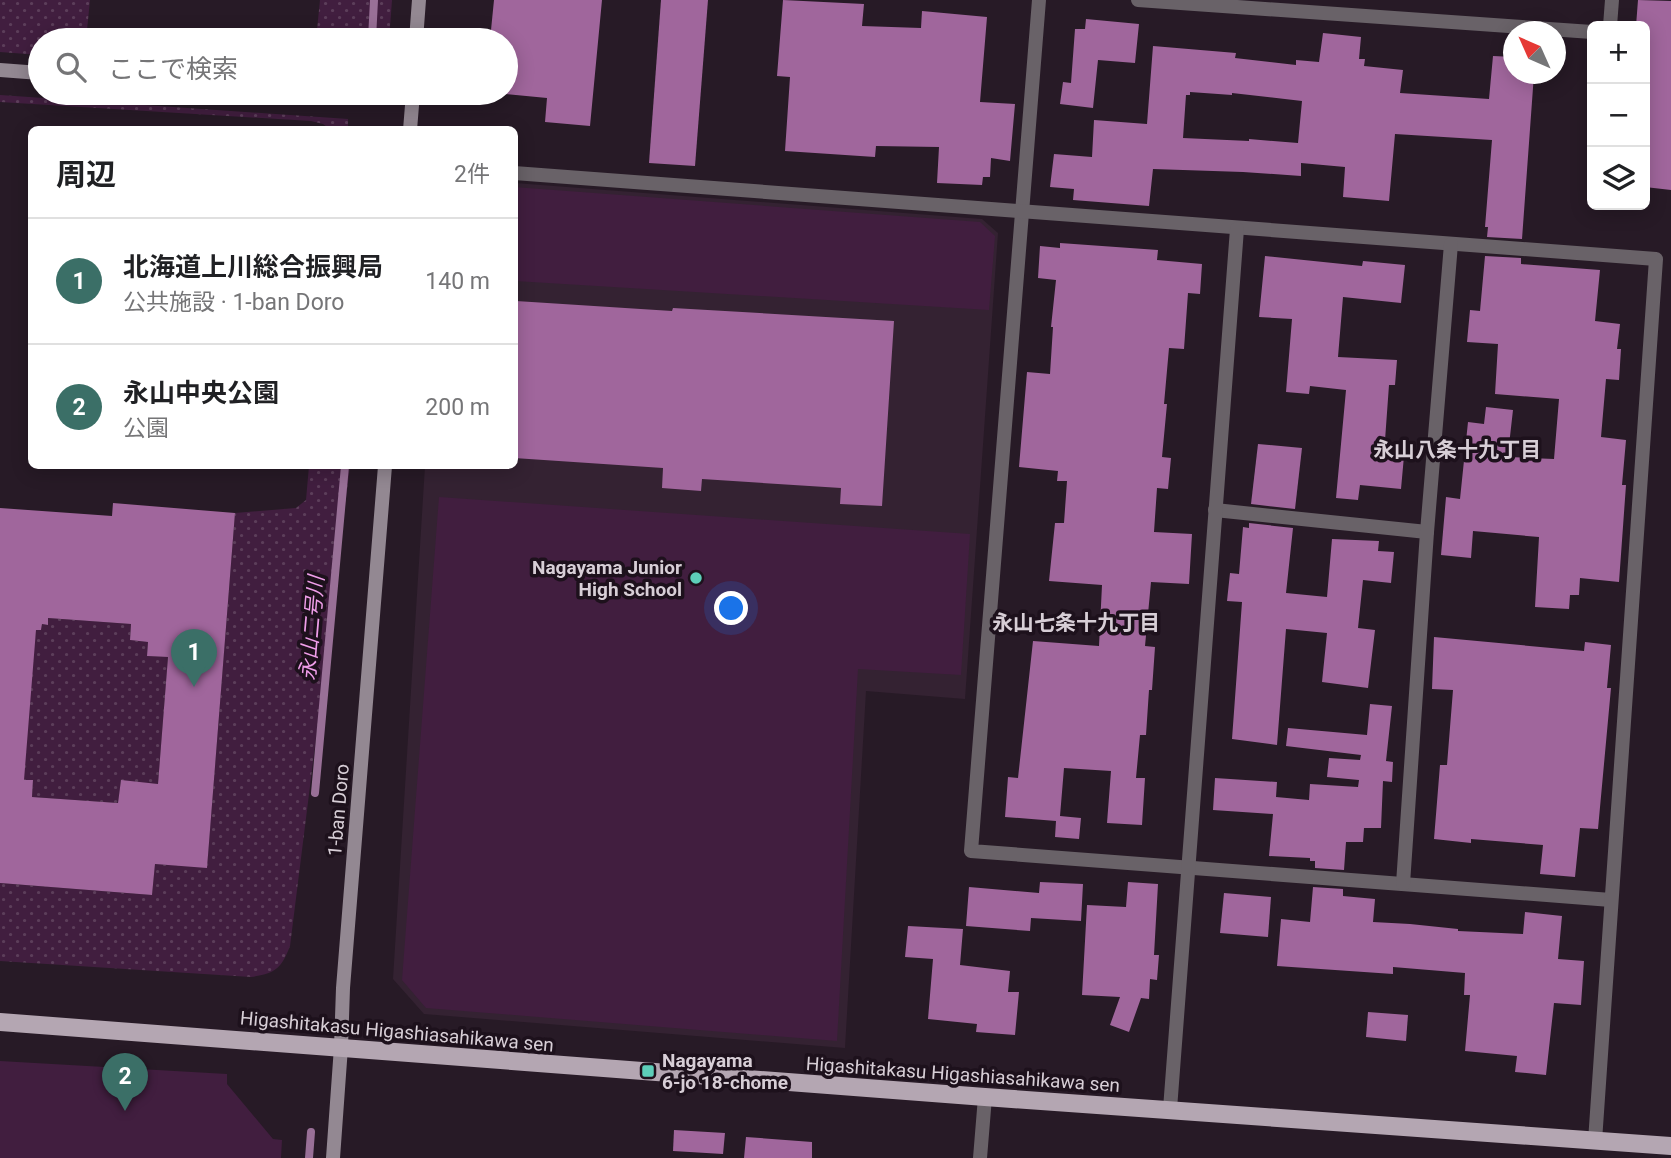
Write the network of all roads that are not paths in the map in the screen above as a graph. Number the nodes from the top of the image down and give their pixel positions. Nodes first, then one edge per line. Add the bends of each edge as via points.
1 (419, 0) edge
2 (1039, 0) edge
3 (1138, 0) edge
4 (1612, 0) edge
5 (1610, 21) edge
6 (417, 28) edge
7 (1587, 32) edge
8 (0, 70) edge
9 (28, 72) edge
10 (412, 105) edge
11 (410, 126) edge
12 (518, 173) edge
13 (1021, 212) junction
14 (1237, 229) junction
15 (1451, 244) junction
16 (384, 469) edge
17 (1215, 510) junction
18 (1427, 532) junction
19 (1187, 867) junction
20 (1403, 884) junction
21 (1611, 900) junction
22 (0, 1022) edge
23 (341, 1047) junction
24 (985, 1097) junction
25 (1170, 1109) junction
26 (1595, 1141) junction
27 (1671, 1146) edge
28 (333, 1158) edge
29 (980, 1158) edge

1 - 6 street
2 - 13 street
3 - 7 street
4 - 5 street
8 - 9 street
10 - 11 street
12 - 13 street
13 - 14 street
13 - 19 street via 971,851
14 - 15 street
14 - 17 street
15 - 18 street
15 - 21 street via 1656,259
16 - 23 street, 1-ban Doro
17 - 18 street
17 - 19 street
18 - 20 street
19 - 20 street
19 - 25 street
20 - 21 street
21 - 26 street
22 - 23 main road, Higashitakasu Higashiasahikawa sen
23 - 24 main road, Higashitakasu Higashiasahikawa sen
23 - 28 street, 1-ban Doro
24 - 25 main road, Higashitakasu Higashiasahikawa sen
24 - 29 street
25 - 26 main road, Higashitakasu Higashiasahikawa sen
26 - 27 main road, Higashitakasu Higashiasahikawa sen

